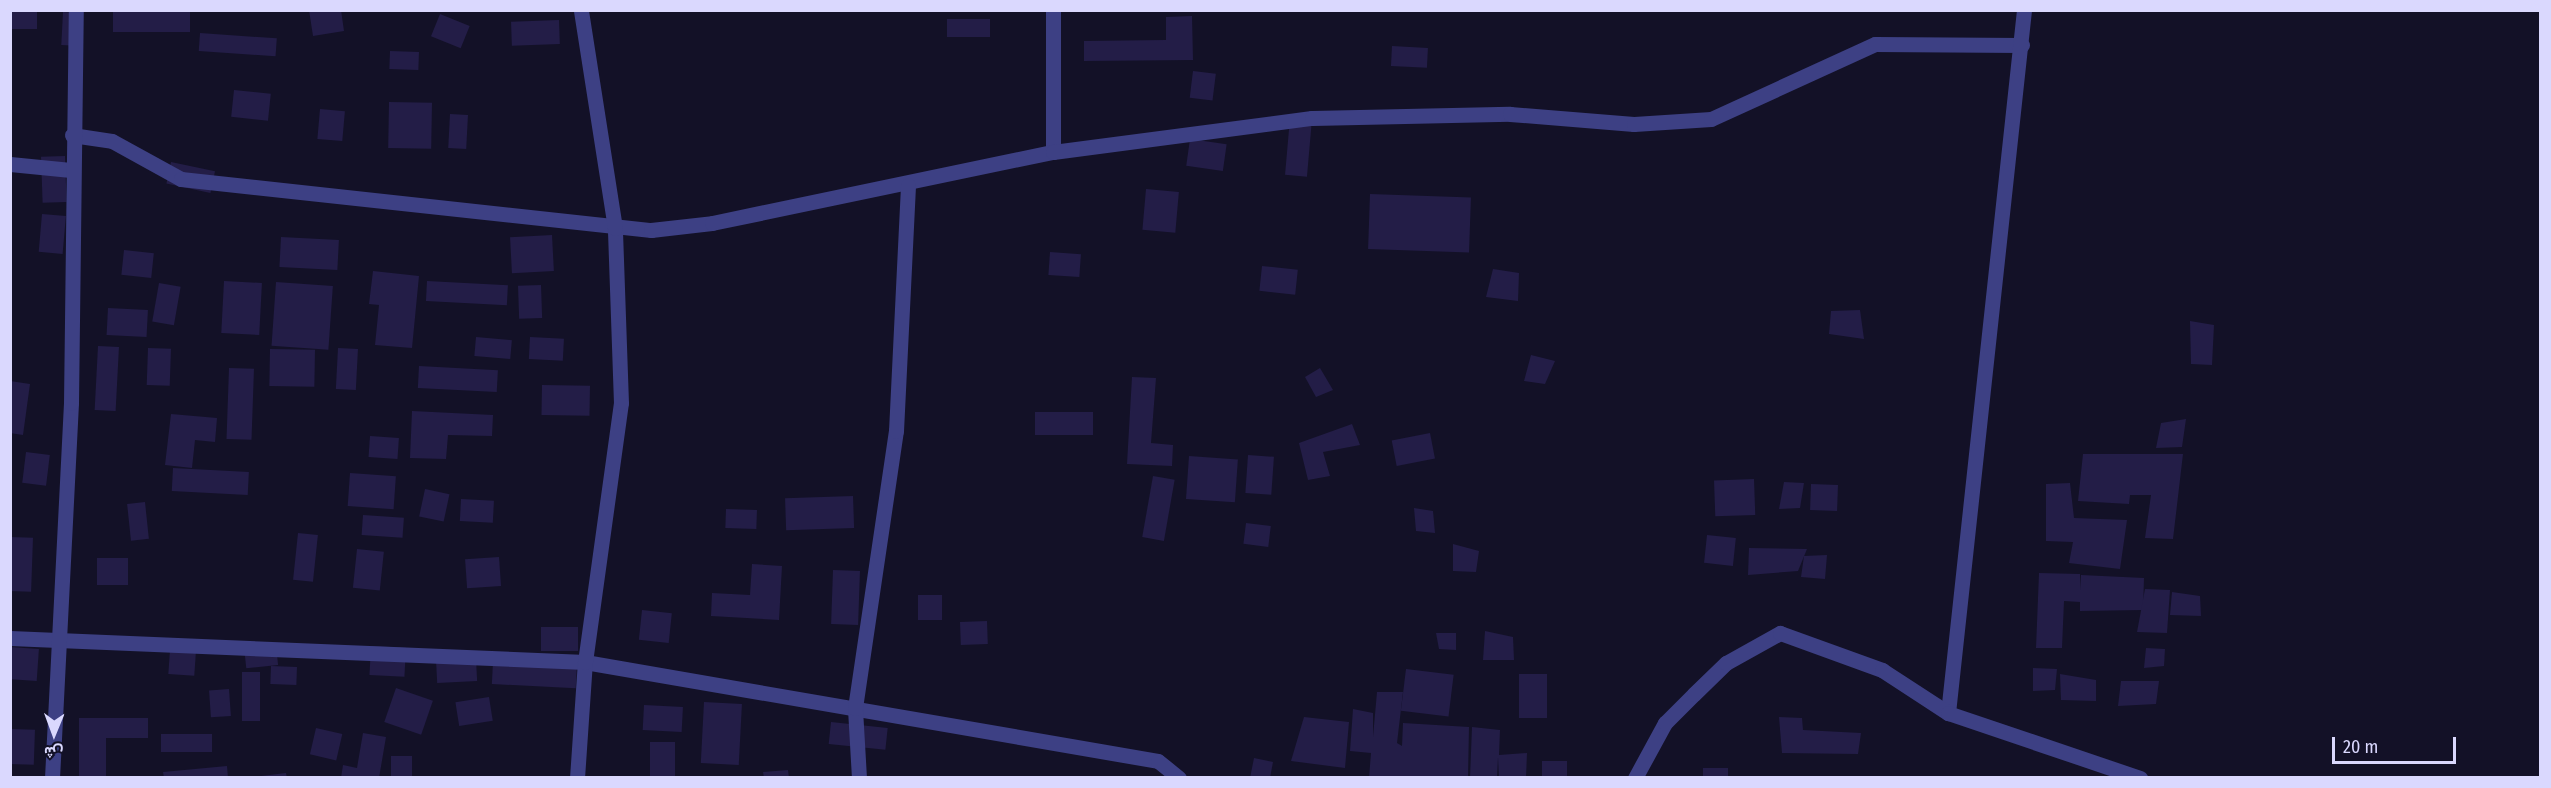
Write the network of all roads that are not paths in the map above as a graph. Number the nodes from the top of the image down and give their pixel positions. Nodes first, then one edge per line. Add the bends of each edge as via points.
1 (76, 10) edge
2 (581, 10) edge
3 (1053, 10) edge
4 (2024, 10) edge
5 (2022, 45) junction
6 (72, 135) junction
7 (1053, 152) junction
8 (10, 164) edge
9 (71, 170) junction
10 (908, 185) junction
11 (615, 228) junction
12 (10, 638) edge
13 (55, 640) junction
14 (585, 662) junction
15 (855, 708) junction
16 (1948, 713) junction
17 (51, 777) edge
18 (577, 777) edge
19 (859, 777) edge
20 (1179, 777) edge
21 (1635, 777) edge
22 (2140, 777) edge

1 - 6 street
2 - 11 street
3 - 7 street
4 - 5 street
5 - 7 street via 1875,44 1711,119 1634,124 1510,114 1312,118
5 - 16 street
6 - 9 street
6 - 11 street via 112,141 181,179
7 - 10 street
8 - 9 street
9 - 13 street via 71,403
10 - 11 street via 712,223
10 - 15 street via 896,431
11 - 14 street via 621,403
12 - 13 street
13 - 14 street
13 - 17 street
14 - 15 street
14 - 18 street
15 - 19 street
15 - 20 street via 1158,761
16 - 21 street via 1882,670 1780,633 1726,663 1694,694 1665,723
16 - 22 street

